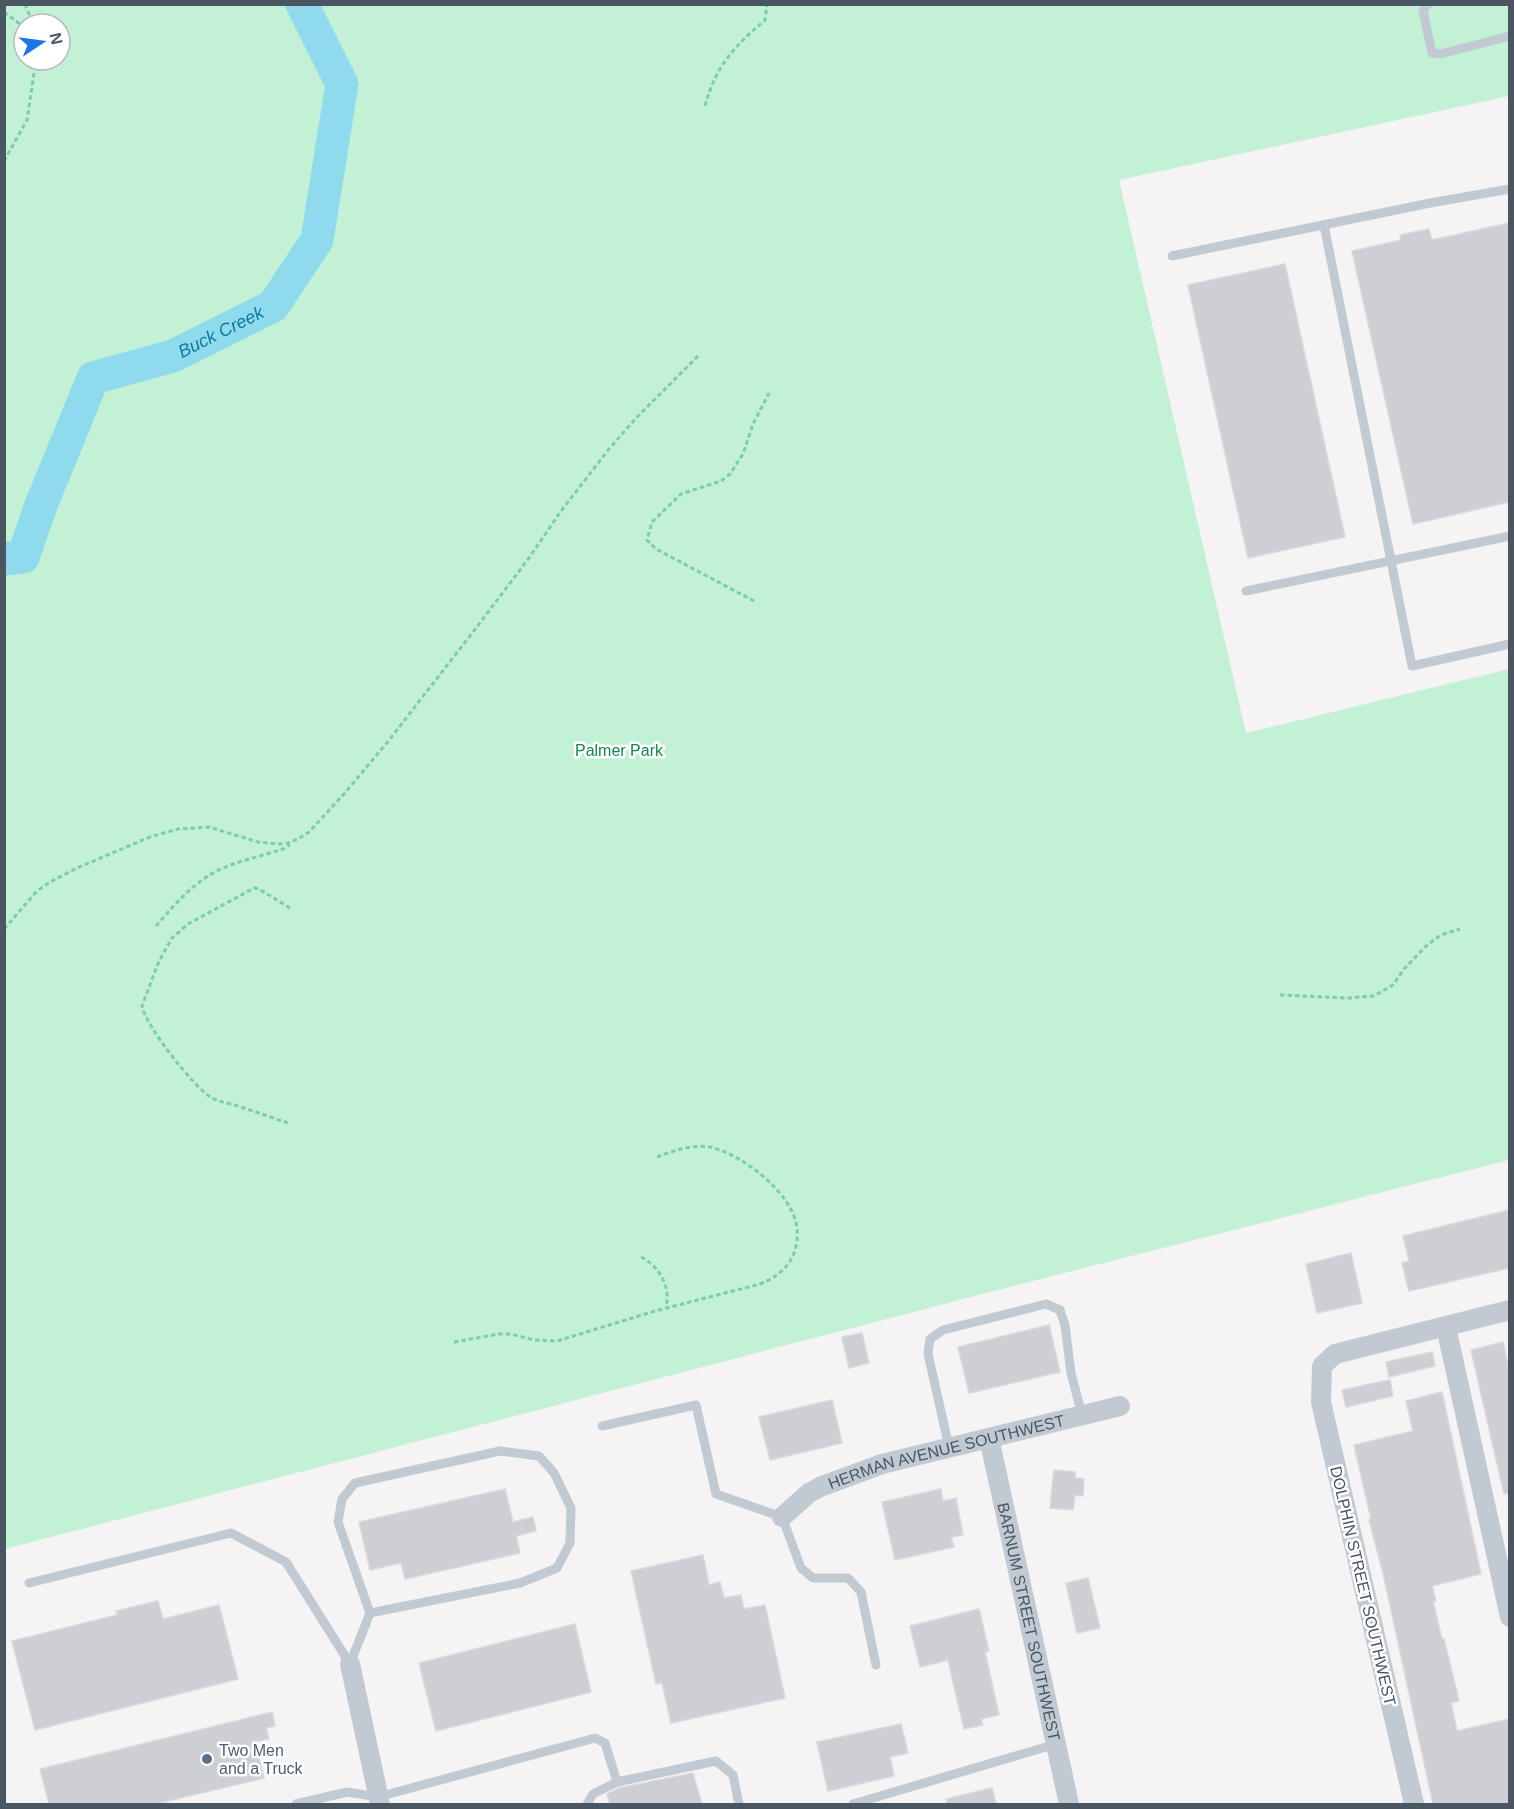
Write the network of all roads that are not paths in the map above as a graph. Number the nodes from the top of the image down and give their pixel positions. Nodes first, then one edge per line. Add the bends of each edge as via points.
1 (1428, 4) edge
2 (1509, 36) edge
3 (1509, 189) edge
4 (1324, 225) junction
5 (1172, 256) dead end
6 (1509, 536) edge
7 (1391, 559) junction
8 (1245, 591) dead end
9 (1509, 644) edge
10 (1509, 1310) edge
11 (1446, 1326) junction
12 (1120, 1406) dead end
13 (1082, 1415) junction
14 (602, 1426) dead end
15 (989, 1437) junction
16 (949, 1447) junction
17 (782, 1517) junction
18 (29, 1583) dead end
19 (370, 1613) junction
20 (1509, 1617) edge
21 (350, 1664) junction
22 (876, 1665) dead end
23 (1056, 1744) junction
24 (617, 1782) junction
25 (379, 1801) edge
26 (296, 1804) edge
27 (587, 1804) edge
28 (739, 1804) edge
29 (853, 1804) edge
30 (1069, 1804) edge
31 (1413, 1804) edge

1 - 2 lane via 1423,11 1432,53
3 - 4 lane
4 - 5 lane
4 - 7 lane
6 - 7 lane
7 - 8 lane
7 - 9 lane via 1412,666
10 - 11 street
11 - 20 street
11 - 31 street, DOLPHIN STREET SOUTHWEST via 1335,1354 1322,1366 1321,1402
12 - 13 street, HERMAN AVENUE SOUTHWEST
13 - 15 street, HERMAN AVENUE SOUTHWEST
13 - 16 lane via 1071,1373 1065,1324 1060,1310 1046,1304 943,1330 930,1339 928,1354
14 - 17 lane via 696,1405 716,1494
15 - 16 street, HERMAN AVENUE SOUTHWEST
15 - 23 street, BARNUM STREET SOUTHWEST
16 - 17 street, HERMAN AVENUE SOUTHWEST via 839,1478 809,1492
17 - 22 lane via 801,1568 813,1578 848,1578 861,1592
18 - 21 lane via 231,1533 286,1562
19 - 19 lane via 520,1584 557,1568 570,1543 572,1508 554,1473 539,1456 500,1451 355,1483 342,1499 338,1522
19 - 21 lane
21 - 25 street
23 - 29 lane
23 - 30 street, BARNUM STREET SOUTHWEST
24 - 25 lane via 605,1743 595,1738
24 - 27 lane via 593,1794
24 - 28 lane via 716,1761 733,1775
25 - 26 lane via 346,1792

